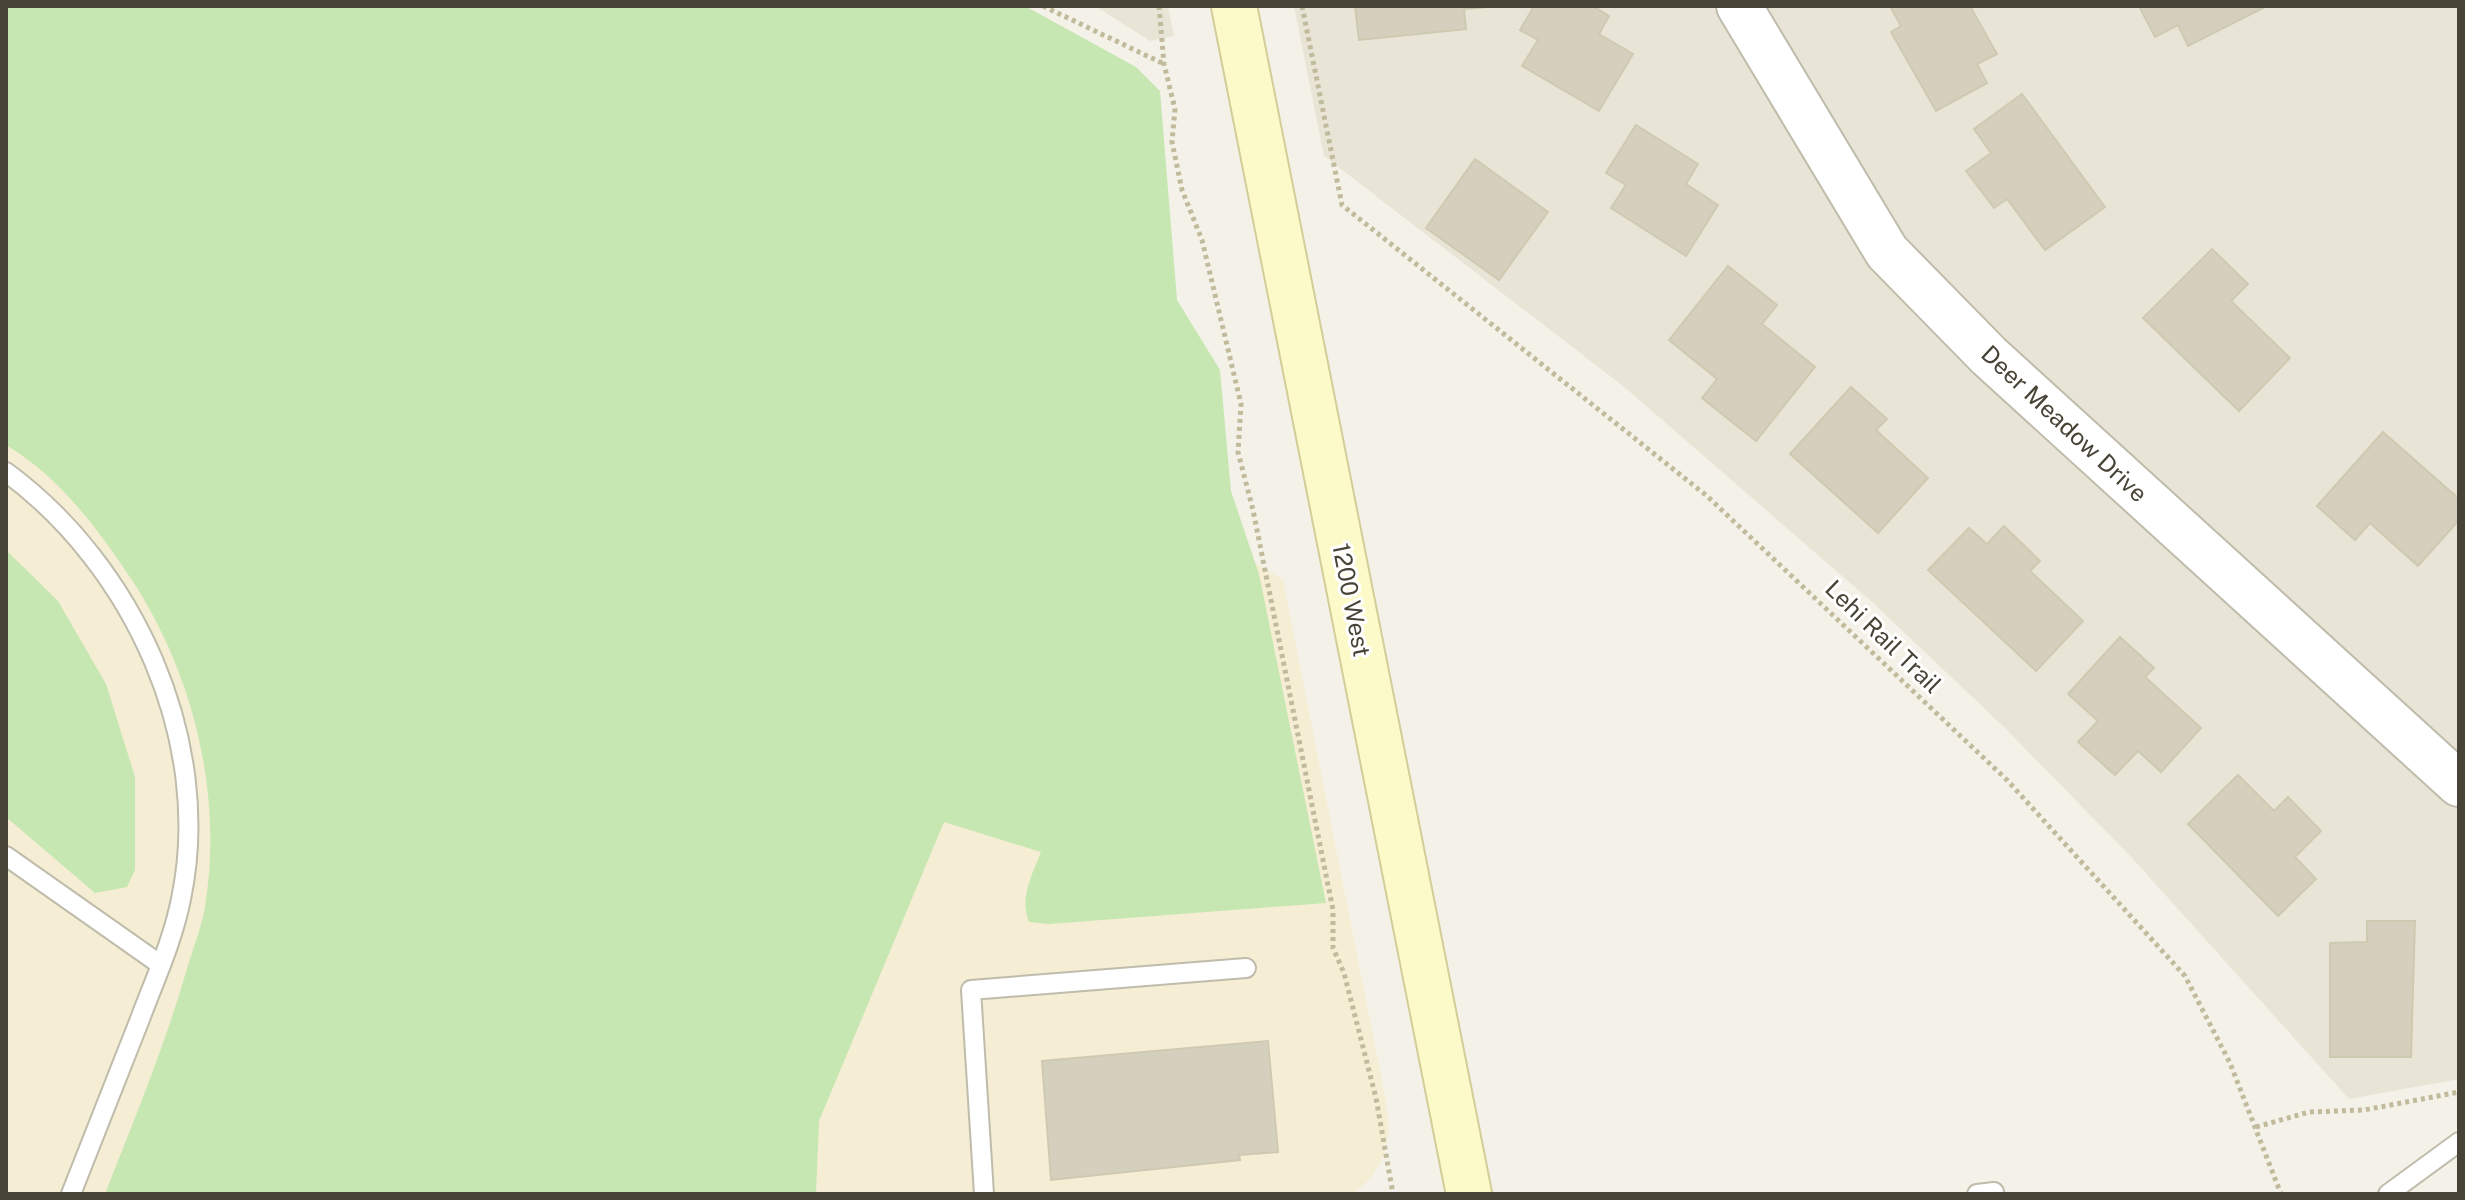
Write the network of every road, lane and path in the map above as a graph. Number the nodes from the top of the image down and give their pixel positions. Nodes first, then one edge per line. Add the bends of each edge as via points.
1 (1043, 6) edge
2 (1159, 6) edge
3 (1234, 6) edge
4 (1302, 6) edge
5 (1739, 6) edge
6 (1164, 64) junction
7 (6, 472) edge
8 (2459, 784) edge
9 (6, 856) edge
10 (161, 965) junction
11 (1246, 968) dead end
12 (2459, 1092) edge
13 (2256, 1127) junction
14 (2459, 1142) edge
15 (71, 1194) edge
16 (984, 1194) edge
17 (1393, 1194) edge
18 (1469, 1194) edge
19 (2281, 1194) edge
20 (2388, 1194) edge

1 - 6 path
2 - 6 path
3 - 18 main road, 1200 West
4 - 13 path, Lehi Rail Trail via 1342,205 1707,496 2007,780 2185,976
5 - 8 street, Deer Meadow Drive via 1887,252 1989,356
6 - 17 path via 1175,109 1172,142 1182,190 1202,240 1241,404 1238,452 1333,910 1333,948 1376,1098
7 - 10 lane via 41,502 100,568 150,653 170,704 186,779 187,857
9 - 10 lane
10 - 15 lane
11 - 16 lane via 971,990
12 - 13 path via 2364,1110 2309,1112
13 - 19 path, Lehi Rail Trail
14 - 20 lane

